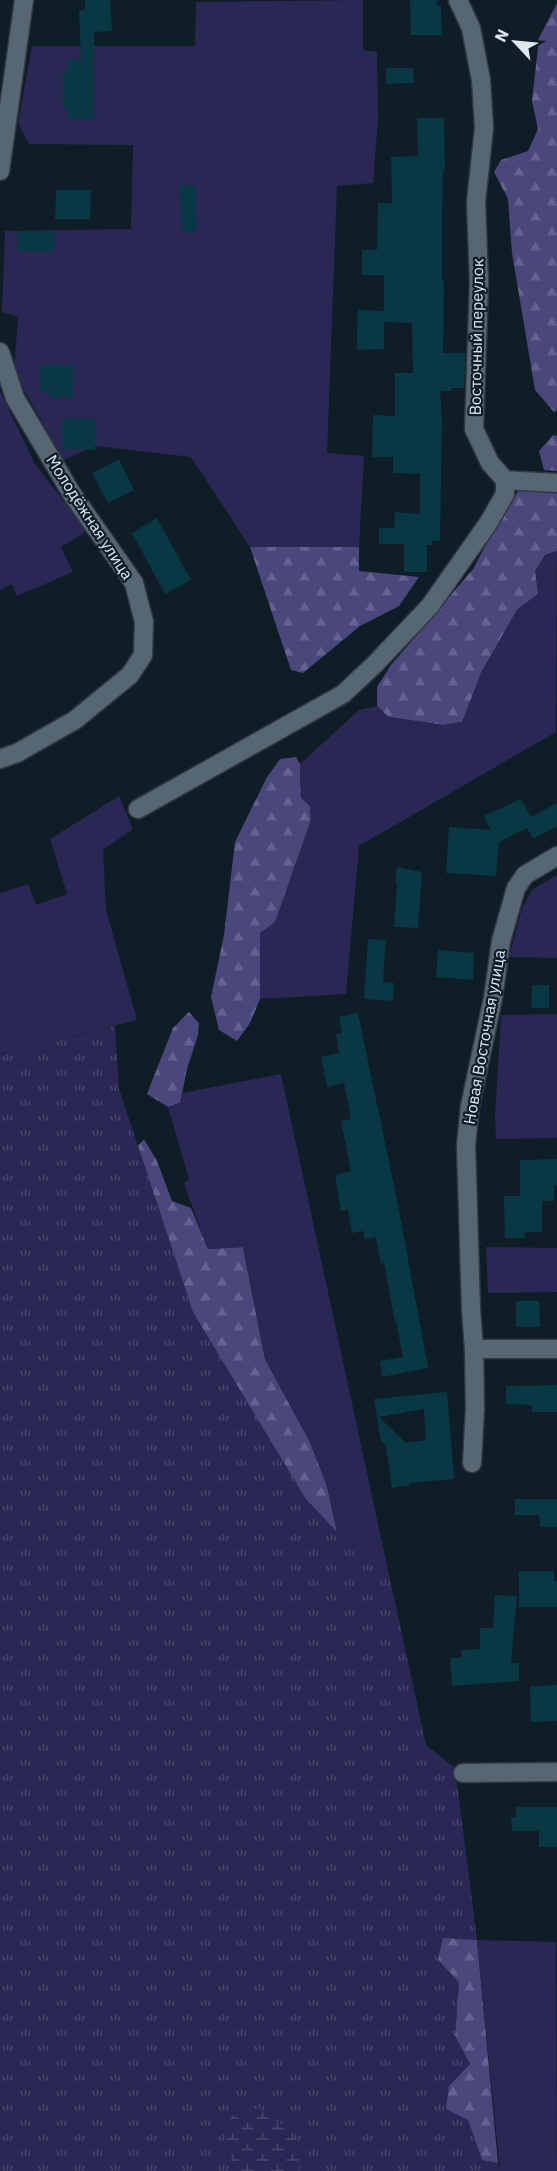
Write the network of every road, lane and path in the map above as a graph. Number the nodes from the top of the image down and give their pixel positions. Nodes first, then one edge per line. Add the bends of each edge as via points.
1 (24, 0) edge
2 (458, 0) edge
3 (0, 171) edge
4 (0, 352) edge
5 (506, 480) junction
6 (557, 483) edge
7 (0, 759) edge
8 (138, 809) dead end
9 (557, 855) edge
10 (474, 1349) junction
11 (557, 1349) edge
12 (472, 1462) dead end
13 (557, 1772) edge
14 (464, 1773) dead end

1 - 3 street
2 - 5 street, Восточный переулок via 471,28 484,128 476,202 479,282 474,429 490,464
4 - 7 street, Молодёжная улица via 15,398 72,494 134,583 144,622 143,655 130,675 75,720
5 - 6 street
5 - 8 street via 505,494 489,522 430,606 343,694
9 - 10 street, Новая Восточная улица via 525,875 516,888 501,941 470,1106 466,1145
10 - 11 street
10 - 12 street, Новая Восточная улица
13 - 14 street

